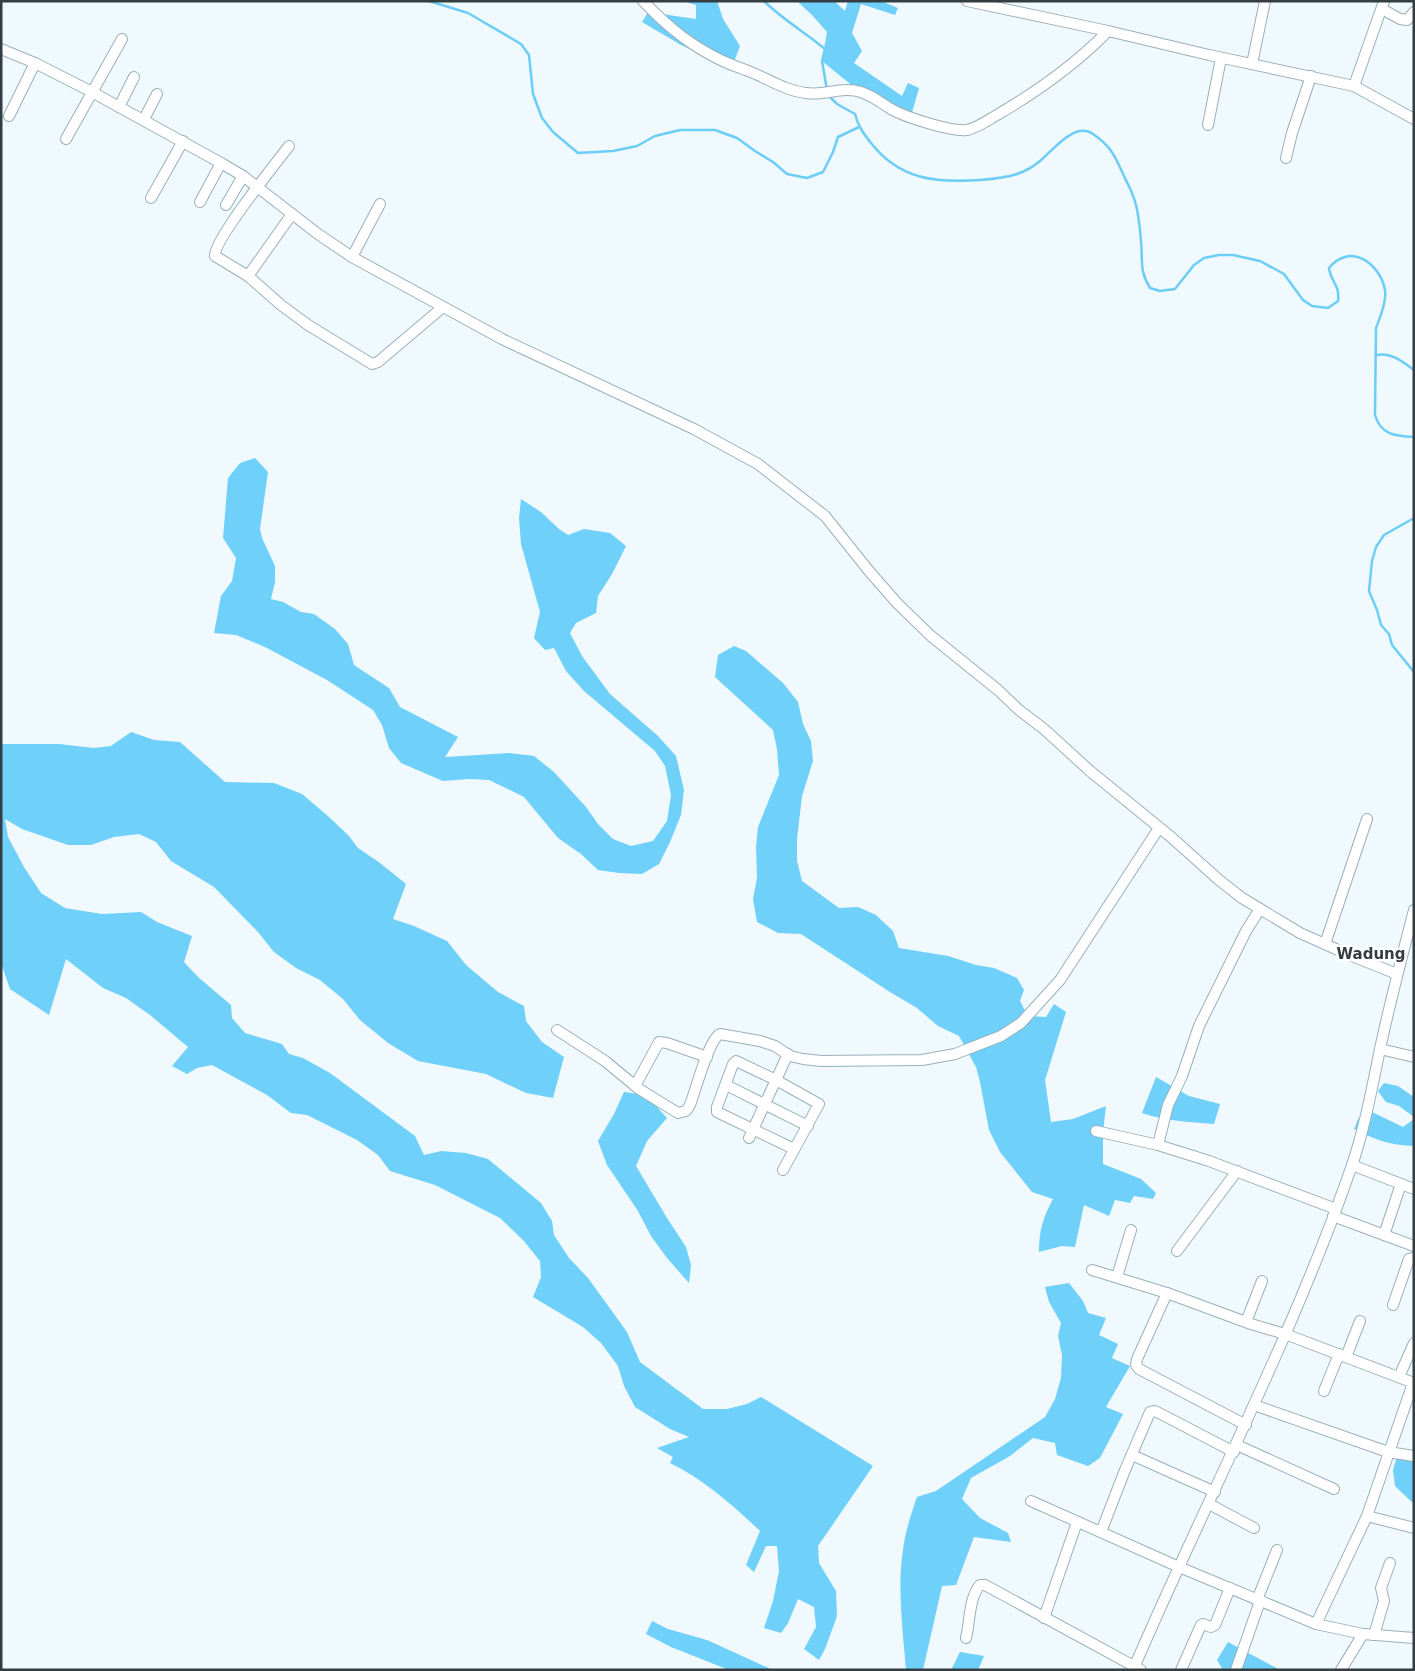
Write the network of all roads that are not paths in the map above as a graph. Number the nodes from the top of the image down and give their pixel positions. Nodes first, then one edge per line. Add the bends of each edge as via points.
1 (643, 1) edge
2 (967, 1) edge
3 (1264, 1) edge
4 (1383, 5) edge
5 (1414, 12) edge
6 (1108, 31) junction
7 (122, 39) dead end
8 (1, 49) edge
9 (1221, 58) junction
10 (35, 63) junction
11 (1252, 64) junction
12 (1311, 76) junction
13 (134, 77) dead end
14 (1354, 86) junction
15 (92, 92) junction
16 (157, 94) dead end
17 (119, 107) junction
18 (8, 116) dead end
19 (144, 119) junction
20 (1414, 119) edge
21 (1208, 125) dead end
22 (66, 139) dead end
23 (183, 141) junction
24 (288, 146) dead end
25 (1286, 158) dead end
26 (221, 163) junction
27 (243, 176) junction
28 (256, 187) junction
29 (151, 198) dead end
30 (200, 202) dead end
31 (380, 204) dead end
32 (226, 205) dead end
33 (292, 214) junction
34 (352, 257) junction
35 (248, 276) junction
36 (442, 307) junction
37 (1367, 819) dead end
38 (1159, 828) junction
39 (1260, 909) junction
40 (1414, 910) edge
41 (1325, 944) junction
42 (1397, 974) junction
43 (557, 1030) dead end
44 (1380, 1049) junction
45 (788, 1054) junction
46 (707, 1057) junction
47 (1414, 1057) edge
48 (776, 1080) junction
49 (726, 1085) junction
50 (635, 1086) junction
51 (765, 1104) junction
52 (808, 1126) junction
53 (1096, 1131) dead end
54 (752, 1133) junction
55 (1158, 1145) junction
56 (794, 1149) junction
57 (1352, 1165) junction
58 (783, 1170) dead end
59 (1237, 1171) junction
60 (1401, 1184) junction
61 (1414, 1189) edge
62 (1334, 1213) junction
63 (1131, 1230) dead end
64 (1384, 1235) junction
65 (1414, 1246) edge
66 (1177, 1251) dead end
67 (1414, 1258) edge
68 (1092, 1270) dead end
69 (1117, 1277) junction
70 (1262, 1281) dead end
71 (1167, 1293) junction
72 (1393, 1305) dead end
73 (1360, 1321) dead end
74 (1246, 1322) junction
75 (1285, 1334) junction
76 (1414, 1343) edge
77 (1342, 1356) junction
78 (1399, 1377) junction
79 (1414, 1383) edge
80 (1324, 1391) dead end
81 (1254, 1405) junction
82 (1246, 1424) junction
83 (1235, 1449) junction
84 (1388, 1452) junction
85 (1132, 1455) junction
86 (1414, 1456) edge
87 (1334, 1489) dead end
88 (1215, 1492) junction
89 (1031, 1501) dead end
90 (1209, 1504) junction
91 (1367, 1516) junction
92 (1077, 1522) junction
93 (1254, 1528) dead end
94 (1414, 1528) edge
95 (1101, 1532) junction
96 (1277, 1550) dead end
97 (1390, 1563) dead end
98 (1179, 1567) junction
99 (1230, 1588) junction
100 (1258, 1601) junction
101 (1044, 1618) junction
102 (1316, 1624) junction
103 (1362, 1634) junction
104 (1374, 1634) junction
105 (966, 1638) dead end
106 (1414, 1638) edge
107 (1136, 1669) edge
108 (1181, 1670) edge
109 (1236, 1670) edge
110 (1341, 1670) edge

1 - 6 street via 667,26 698,48 782,86 805,93 848,89 872,96 903,114 953,130 968,130 1024,99 1089,51
2 - 6 street
3 - 11 street
4 - 5 street via 1400,19 1407,20
4 - 14 street
6 - 9 street
7 - 15 street
8 - 10 street
9 - 11 street
9 - 21 street
10 - 15 street
10 - 18 street
11 - 12 street
12 - 14 street
12 - 25 street
13 - 17 street
14 - 20 street
15 - 17 street
15 - 22 street
16 - 19 street
17 - 19 street
19 - 23 street
23 - 26 street
23 - 29 street
24 - 28 street
26 - 27 street
26 - 30 street
27 - 28 street
27 - 32 street
28 - 33 street
28 - 35 street via 214,254
31 - 34 street
33 - 34 street
33 - 35 street
34 - 36 street
35 - 36 street via 308,325 372,364
36 - 38 street via 758,464 825,516 910,617
37 - 41 street
38 - 39 street via 1219,880
38 - 45 street via 1060,980 1020,1023 1001,1036 955,1054 922,1060 821,1061
39 - 41 street
39 - 55 street via 1199,1026 1168,1105
40 - 42 street
41 - 42 street
42 - 44 street
43 - 50 street via 605,1061
44 - 47 street
44 - 57 street
45 - 46 street via 760,1041 720,1034
45 - 48 street
46 - 50 street via 659,1042
46 - 50 street via 686,1112 678,1113
48 - 49 street via 736,1061
48 - 51 street
48 - 52 street via 819,1104
49 - 51 street
49 - 54 street via 717,1112
51 - 52 street
51 - 54 street
52 - 56 street
53 - 55 street
54 - 56 street
55 - 59 street
56 - 58 street
57 - 60 street
57 - 62 street
59 - 62 street
59 - 66 street
60 - 61 street
60 - 64 street
62 - 64 street
62 - 75 street
63 - 69 street
64 - 65 street
67 - 72 street via 1409,1259
68 - 69 street
69 - 71 street
70 - 74 street
71 - 74 street
71 - 82 street via 1136,1365
73 - 77 street
74 - 75 street
75 - 77 street
75 - 81 street
76 - 78 street
77 - 78 street
77 - 80 street
78 - 79 street
79 - 84 street
81 - 82 street
81 - 84 street
82 - 83 street
83 - 85 street via 1155,1411 1150,1412
83 - 87 street
83 - 88 street
84 - 86 street
84 - 91 street
85 - 88 street
85 - 95 street
88 - 90 street
89 - 92 street
90 - 93 street
90 - 98 street
91 - 94 street
91 - 102 street
92 - 95 street
92 - 101 street
95 - 98 street
96 - 100 street
97 - 104 street via 1381,1588 1384,1601
98 - 99 street
98 - 107 street
99 - 100 street
99 - 108 street via 1214,1625 1201,1625
100 - 102 street
100 - 109 street
101 - 105 street via 996,1590 980,1585
101 - 107 street
102 - 103 street
103 - 104 street
103 - 110 street
104 - 106 street

